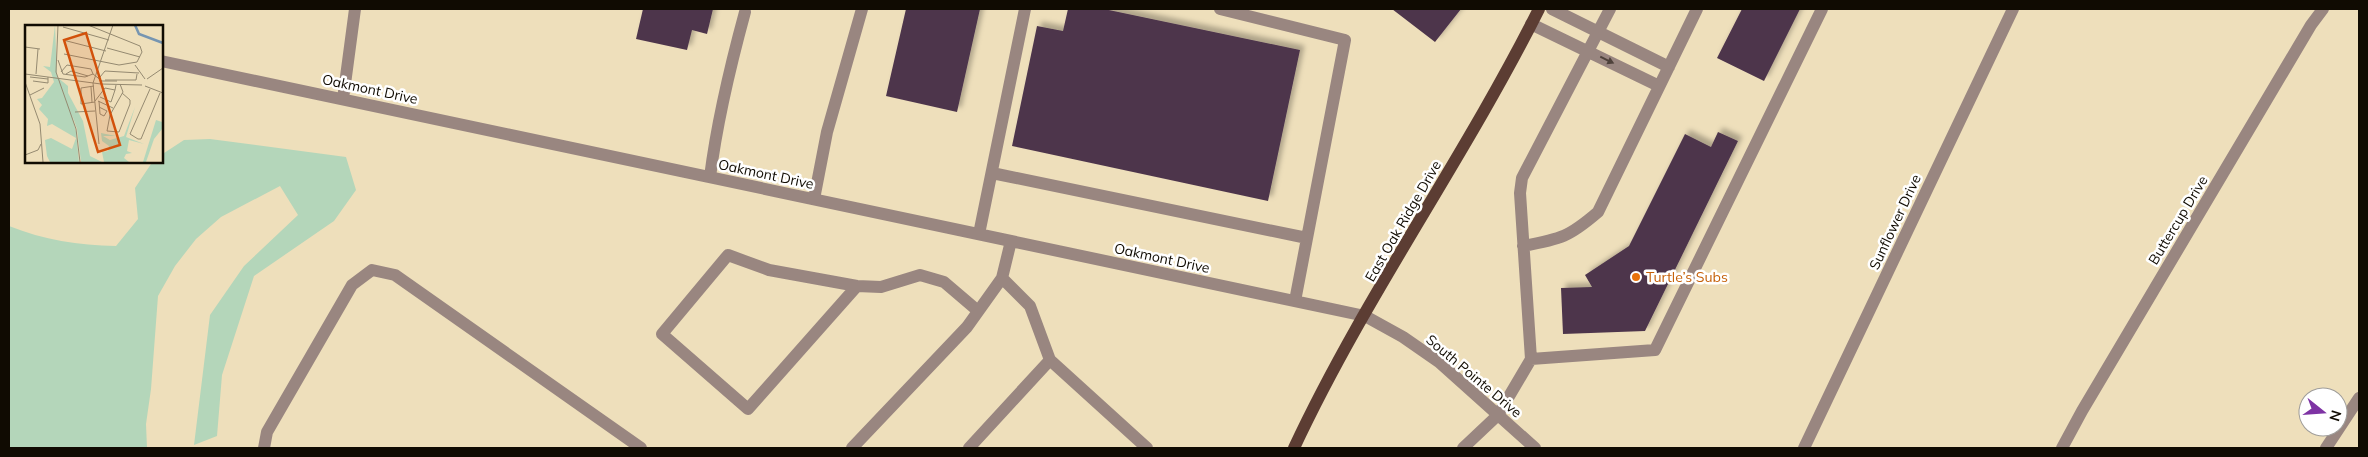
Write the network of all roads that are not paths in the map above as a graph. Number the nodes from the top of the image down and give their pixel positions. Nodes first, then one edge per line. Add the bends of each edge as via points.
1 (356, 9) edge
2 (862, 9) edge
3 (1025, 9) edge
4 (1220, 9) edge
5 (1539, 9) edge
6 (1552, 9) edge
7 (1610, 9) edge
8 (1697, 9) edge
9 (1822, 9) edge
10 (2014, 9) edge
11 (2323, 9) edge
12 (745, 12) dead end
13 (1531, 24) junction
14 (1599, 32) junction
15 (1589, 52) junction
16 (162, 61) edge
17 (1669, 67) junction
18 (1659, 86) junction
19 (343, 99) junction
20 (992, 173) junction
21 (710, 177) junction
22 (814, 199) junction
23 (980, 234) junction
24 (1307, 238) junction
25 (1011, 241) junction
26 (1523, 246) junction
27 (1002, 278) junction
28 (857, 286) junction
29 (1295, 301) junction
30 (978, 311) junction
31 (1365, 316) junction
32 (1532, 359) junction
33 (1050, 360) junction
34 (2359, 398) edge
35 (1498, 415) junction
36 (264, 448) edge
37 (641, 448) edge
38 (852, 448) edge
39 (968, 448) edge
40 (1147, 448) edge
41 (1294, 448) edge
42 (1463, 448) edge
43 (1536, 448) edge
44 (1804, 448) edge
45 (2062, 448) edge
46 (2326, 448) edge

1 - 19 street
2 - 22 street via 827,132
3 - 20 street
4 - 24 street via 1345,40
5 - 13 main road, East Oak Ridge Drive
6 - 14 street
7 - 14 street
8 - 17 street
9 - 32 street via 1655,350
10 - 44 street, Sunflower Drive
11 - 45 street, Buttercup Drive
12 - 21 street via 728,72
13 - 15 street
13 - 31 main road, East Oak Ridge Drive
14 - 15 street
14 - 17 street
15 -> 18 street
15 - 26 street via 1522,178
16 - 19 street, Oakmont Drive
17 - 18 street
18 - 26 street via 1598,212 1560,239
19 - 21 street, Oakmont Drive
20 - 23 street
20 - 24 street
21 - 22 street, Oakmont Drive
22 - 23 street, Oakmont Drive
23 - 25 street, Oakmont Drive
24 - 29 street
25 - 27 street
25 - 29 street, Oakmont Drive
26 - 32 street
27 - 30 street
27 - 33 street via 1030,306
28 - 28 street via 769,270 728,255 662,334 748,409
28 - 30 street via 881,287 920,275 944,282
29 - 31 street, Oakmont Drive
30 - 38 street via 967,327
31 - 35 street, South Pointe Drive via 1439,362
31 - 41 main road, East Oak Ridge Drive via 1315,403
32 - 35 street
33 - 39 street
33 - 40 street
34 - 46 street
35 - 42 street
35 - 43 street, South Pointe Drive
36 - 37 street via 267,432 352,285 372,270 395,275

